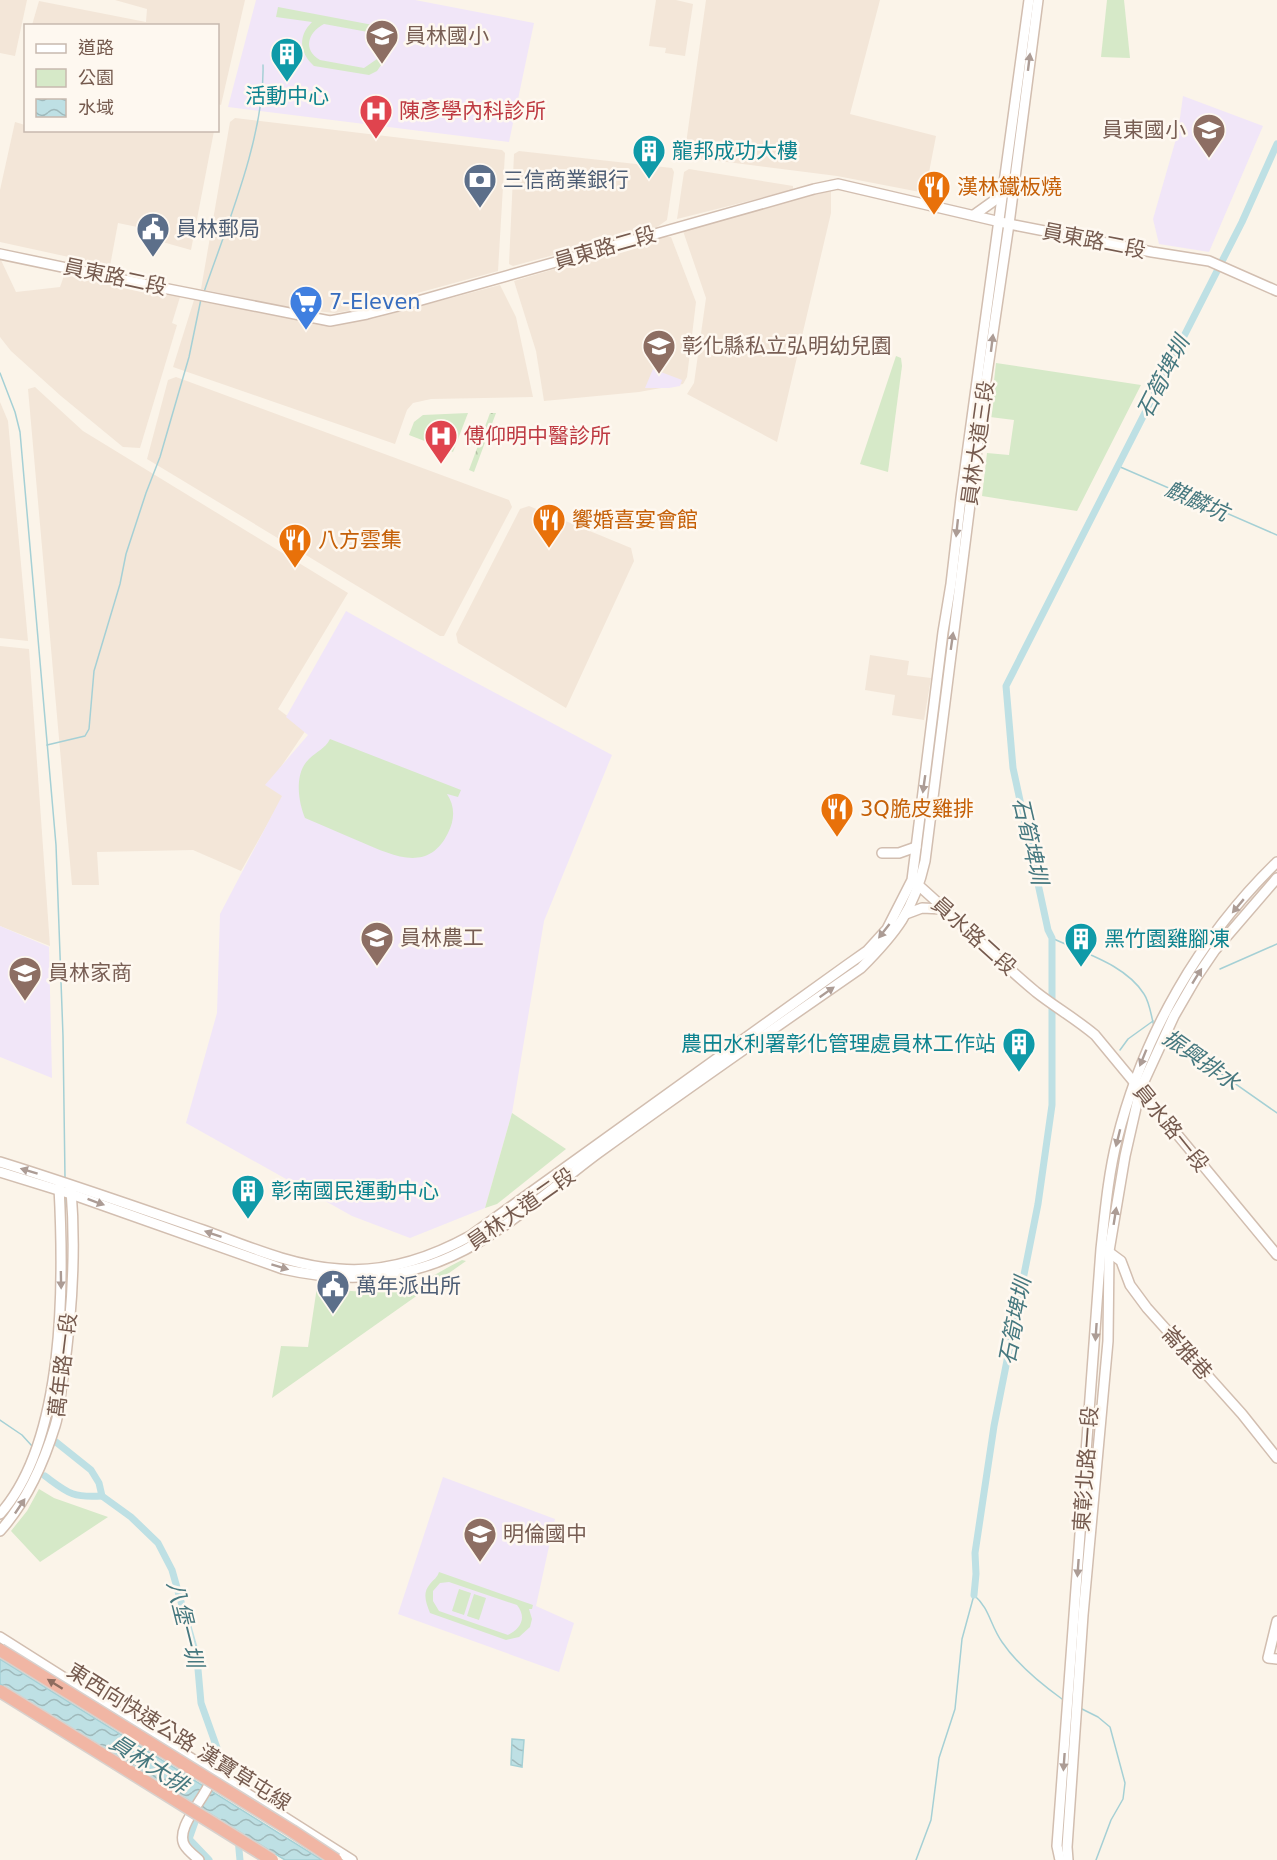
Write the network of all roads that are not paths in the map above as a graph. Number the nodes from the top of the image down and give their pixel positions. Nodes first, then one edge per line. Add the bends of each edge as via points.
1 (1029, 0) edge
2 (1038, 0) edge
3 (1003, 188) junction
4 (974, 215) junction
5 (998, 220) junction
6 (1009, 224) junction
7 (0, 254) edge
8 (1277, 291) edge
9 (916, 847) junction
10 (882, 853) dead end
11 (1277, 862) edge
12 (1277, 878) edge
13 (916, 883) junction
14 (943, 909) junction
15 (906, 914) junction
16 (1059, 1009) joint
17 (1137, 1086) junction
18 (0, 1162) edge
19 (0, 1172) edge
20 (58, 1180) junction
21 (71, 1189) junction
22 (59, 1190) junction
23 (1105, 1250) junction
24 (1277, 1255) edge
25 (1277, 1458) edge
26 (0, 1514) edge
27 (0, 1531) edge
28 (1277, 1621) edge
29 (0, 1637) edge
30 (0, 1650) edge
31 (1277, 1659) edge
32 (0, 1691) edge
33 (0, 1696) edge
34 (213, 1772) junction
35 (193, 1810) junction
36 (199, 1860) edge
37 (261, 1860) edge
38 (272, 1860) edge
39 (336, 1860) edge
40 (352, 1860) edge
41 (1060, 1860) edge
42 (1068, 1860) edge

1 - 3 street, 員林大道三段
6 -> 2 street, 員林大道三段
3 - 4 street via 995,200
3 - 5 street, 員林大道三段
4 - 5 street, 員東路二段
4 - 7 street, 員東路二段 via 838,184 418,301 330,321
5 - 6 street, 員東路二段
5 -> 9 street, 員林大道三段
6 - 8 street, 員東路二段 via 1209,261
13 -> 6 street, 員林大道三段 via 925,861
9 - 10 street
9 - 13 street, 員林大道三段
11 -> 17 street via 1206,946 1153,1034
17 -> 12 street via 1196,978
13 - 14 street, 員水路二段
13 - 15 street, 員林大道二段
13 -> 21 street, 員林大道二段 via 867,951 470,1236 422,1258 366,1269 315,1266
14 - 15 street via 922,908
14 - 16 street, 員水路二段
21 -> 15 street, 員林大道二段 via 283,1269 312,1276 398,1274 451,1257 485,1239 861,968 897,930
16 - 17 street, 員水路一段 via 1095,1035
17 - 23 street, 東彰北路一段
17 - 24 street, 員水路一段
20 -> 18 street, 員林大道二段
19 - 22 street, 員林大道二段
20 - 21 street, 員林大道二段
20 - 22 street, 萬年路一段
21 - 22 street, 員林大道二段
27 -> 21 street, 萬年路一段 via 24,1502 56,1424 72,1284
22 -> 26 street, 萬年路一段 via 62,1287 50,1396 29,1465 16,1493
23 - 25 street, 崙雅巷 via 1121,1260 1130,1285 1148,1308
23 -> 41 street, 東彰北路一段 via 1057,1846
23 - 42 street, 東彰北路一段 via 1108,1341 1083,1616
28 - 31 street via 1268,1658
29 - 34 street
39 -> 30 highway, 東西向快速公路 漢寶草屯線, bridge
32 - 38 highway, bridge
33 - 35 street
34 - 35 street
34 - 40 street
35 - 36 street via 188,1816 184,1845
35 - 37 street

